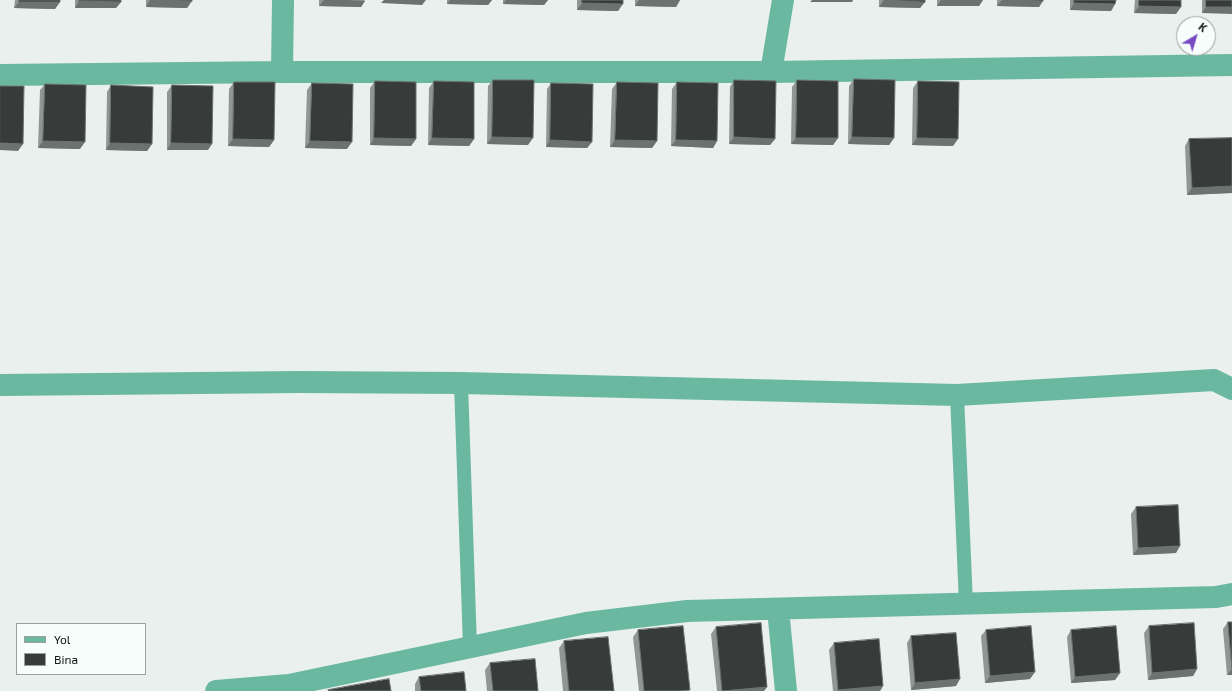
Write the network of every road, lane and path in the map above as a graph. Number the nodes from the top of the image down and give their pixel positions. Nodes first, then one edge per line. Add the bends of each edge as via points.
1 (283, 0) edge
2 (783, 0) edge
3 (1232, 64) edge
4 (282, 72) junction
5 (771, 72) junction
6 (0, 75) edge
7 (461, 383) junction
8 (0, 385) edge
9 (1232, 389) edge
10 (957, 395) junction
11 (1232, 594) edge
12 (966, 604) junction
13 (778, 609) junction
14 (470, 647) junction
15 (289, 688) edge
16 (216, 691) edge
17 (786, 691) edge

1 - 4 street
2 - 5 street
3 - 5 street
4 - 5 street
4 - 6 street
7 - 8 street
7 - 10 street
7 - 14 lane
9 - 10 street via 1214,380
10 - 12 lane
11 - 12 street via 1216,597
12 - 13 street
13 - 14 street via 687,611 586,623
13 - 17 street
14 - 15 street
15 - 16 street

